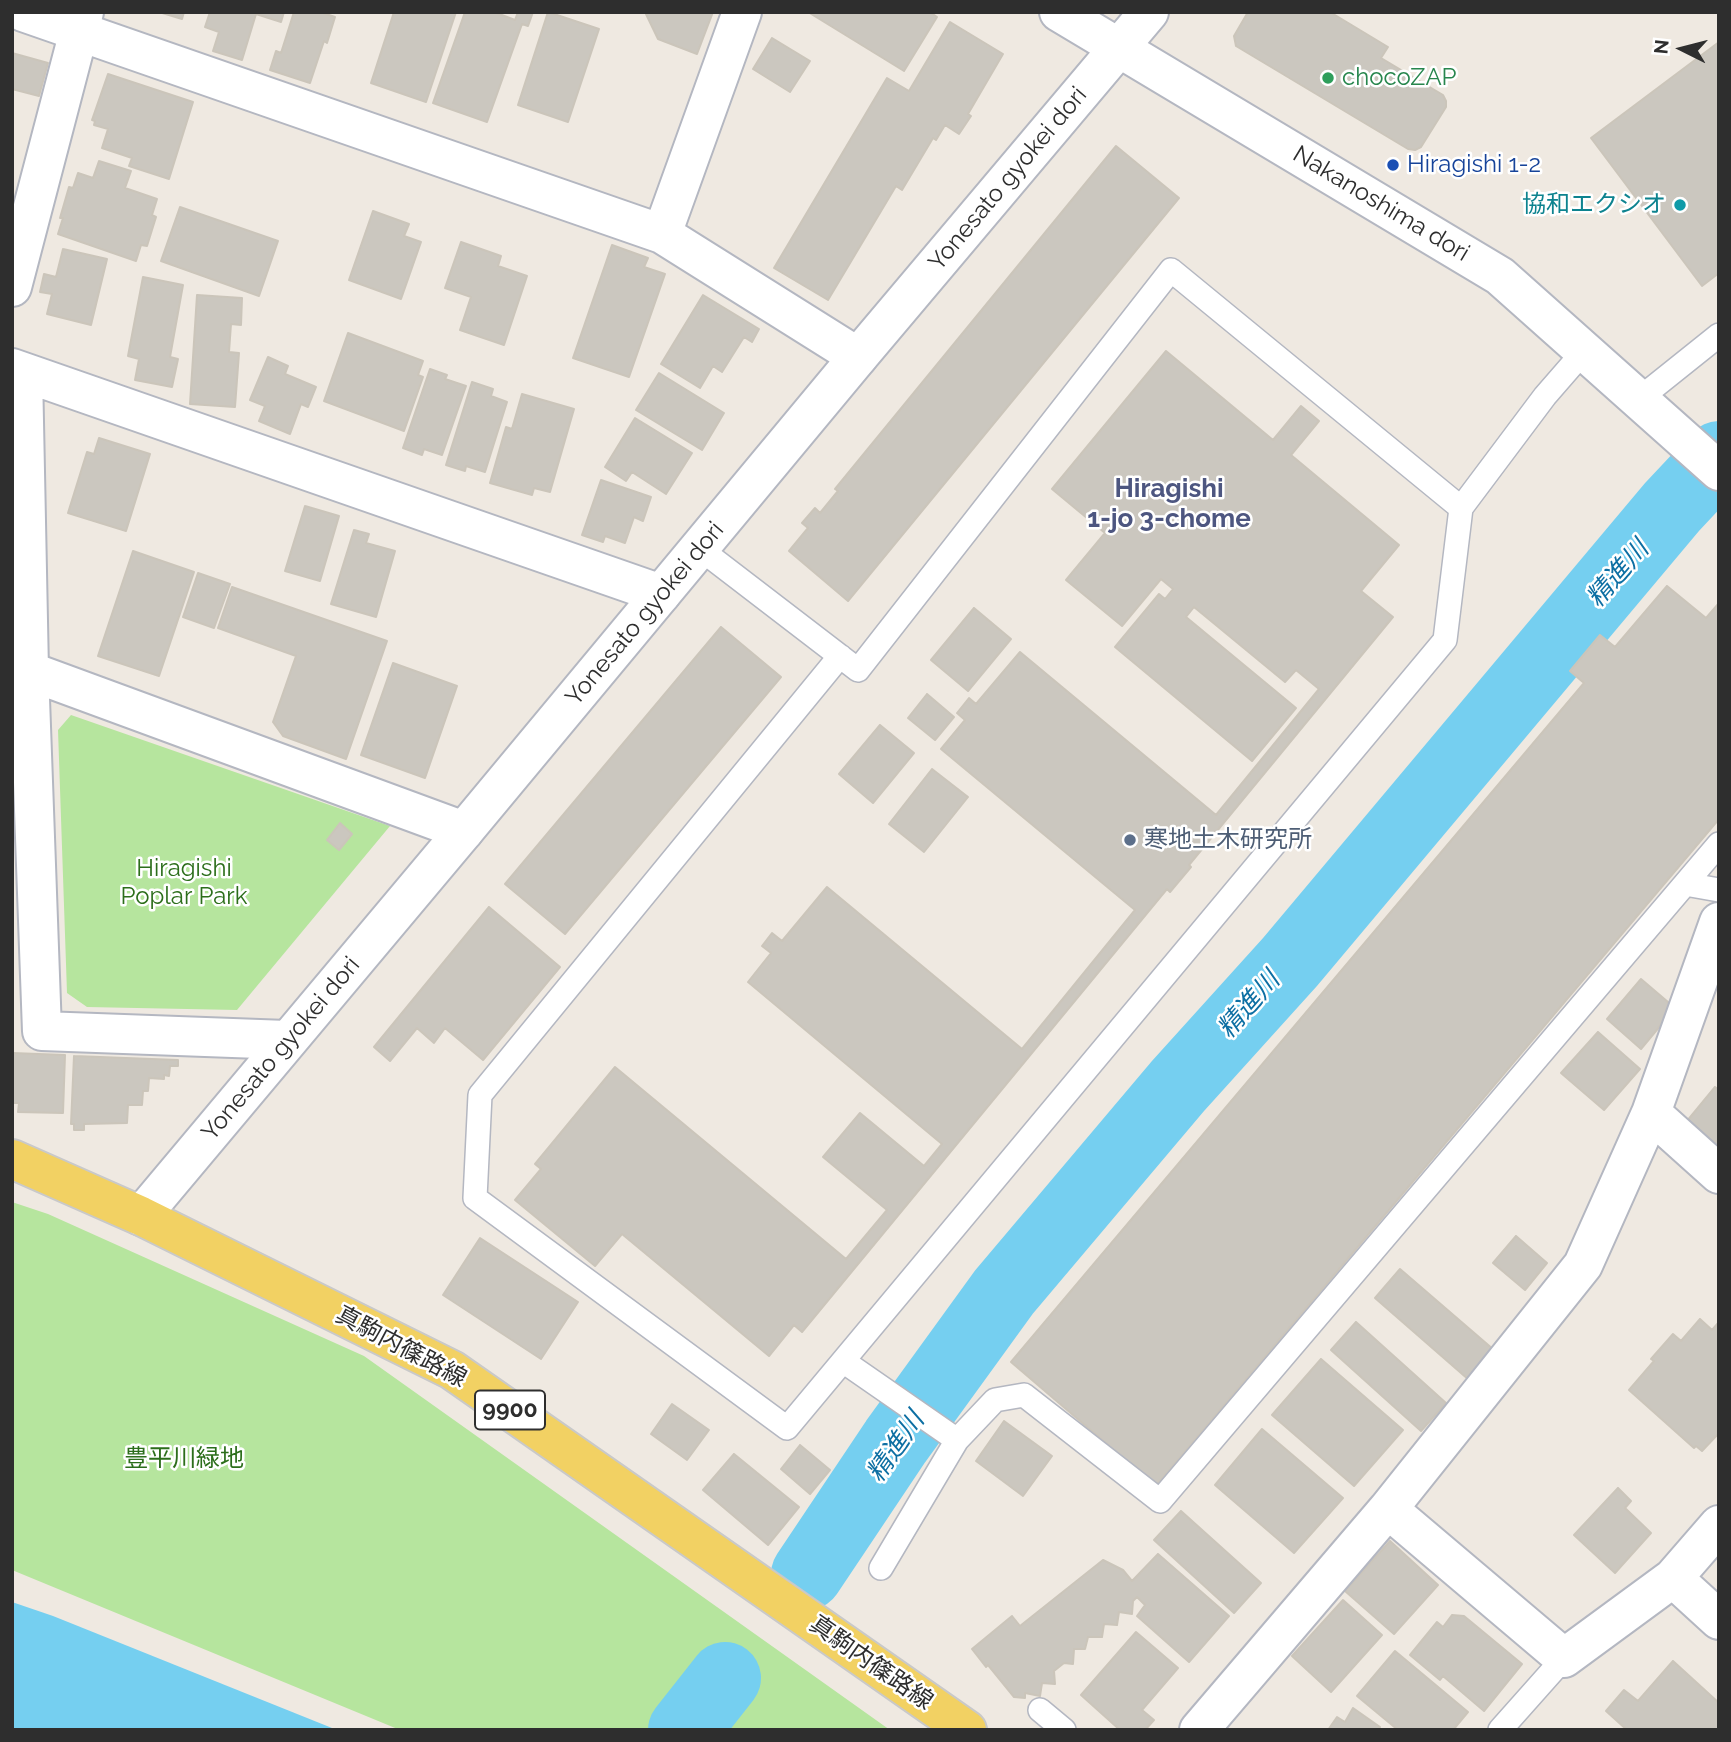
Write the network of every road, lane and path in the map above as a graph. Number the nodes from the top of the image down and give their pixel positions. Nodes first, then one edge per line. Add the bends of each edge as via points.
1 (23, 12) edge
2 (742, 12) edge
3 (1059, 12) edge
4 (1149, 12) edge
5 (82, 22) edge
6 (1118, 48) junction
7 (662, 234) junction
8 (12, 287) edge
9 (1719, 335) edge
10 (1585, 350) junction
11 (858, 357) junction
12 (18, 370) edge
13 (1639, 399) junction
14 (1719, 471) edge
15 (1461, 508) junction
16 (699, 548) junction
17 (661, 594) junction
18 (840, 656) junction
19 (29, 671) junction
20 (464, 831) junction
21 (1719, 844) edge
22 (1685, 884) junction
23 (1719, 890) edge
24 (1719, 922) edge
25 (25, 924) edge
26 (287, 1040) junction
27 (1651, 1113) junction
28 (12, 1159) edge
29 (1719, 1174) edge
30 (141, 1216) junction
31 (843, 1361) junction
32 (948, 1433) junction
33 (1388, 1509) junction
34 (1719, 1525) edge
35 (881, 1568) dead end
36 (1673, 1578) junction
37 (1719, 1620) edge
38 (1564, 1658) junction
39 (1040, 1710) dead end
40 (967, 1730) edge
41 (1064, 1730) edge
42 (1199, 1730) edge
43 (1500, 1730) edge

1 - 5 street
2 - 7 street
3 - 6 street, Nakanoshima dori
4 - 6 street, Yonesato gyokei dori
5 - 7 street
5 - 8 street
6 - 10 street, Nakanoshima dori via 1500,276
6 - 11 street, Yonesato gyokei dori
7 - 11 street
9 - 13 lane
10 - 13 street, Nakanoshima dori
10 - 15 lane
11 - 16 street, Yonesato gyokei dori
12 - 17 street
12 - 19 street
13 - 14 street, Nakanoshima dori
15 - 18 lane via 1171,270 858,670
15 - 31 lane via 1444,640
16 - 17 street, Yonesato gyokei dori
16 - 18 lane
17 - 20 street, Yonesato gyokei dori
18 - 31 lane via 480,1095 475,1198 787,1427
19 - 20 street
19 - 25 street
20 - 26 street, Yonesato gyokei dori
21 - 22 lane
22 - 23 lane
22 - 32 lane via 1160,1501 1024,1395 995,1400
24 - 27 street
25 - 26 street via 42,1031
26 - 30 street, Yonesato gyokei dori
27 - 29 street
27 - 33 street via 1583,1265
28 - 30 main road, 真駒内篠路線 / 9900
30 - 40 main road, 真駒内篠路線 / 9900 via 452,1370
31 - 32 lane
32 - 35 lane
33 - 38 street
33 - 42 street
34 - 36 street
36 - 37 street
36 - 38 street
38 - 43 lane
39 - 41 lane

